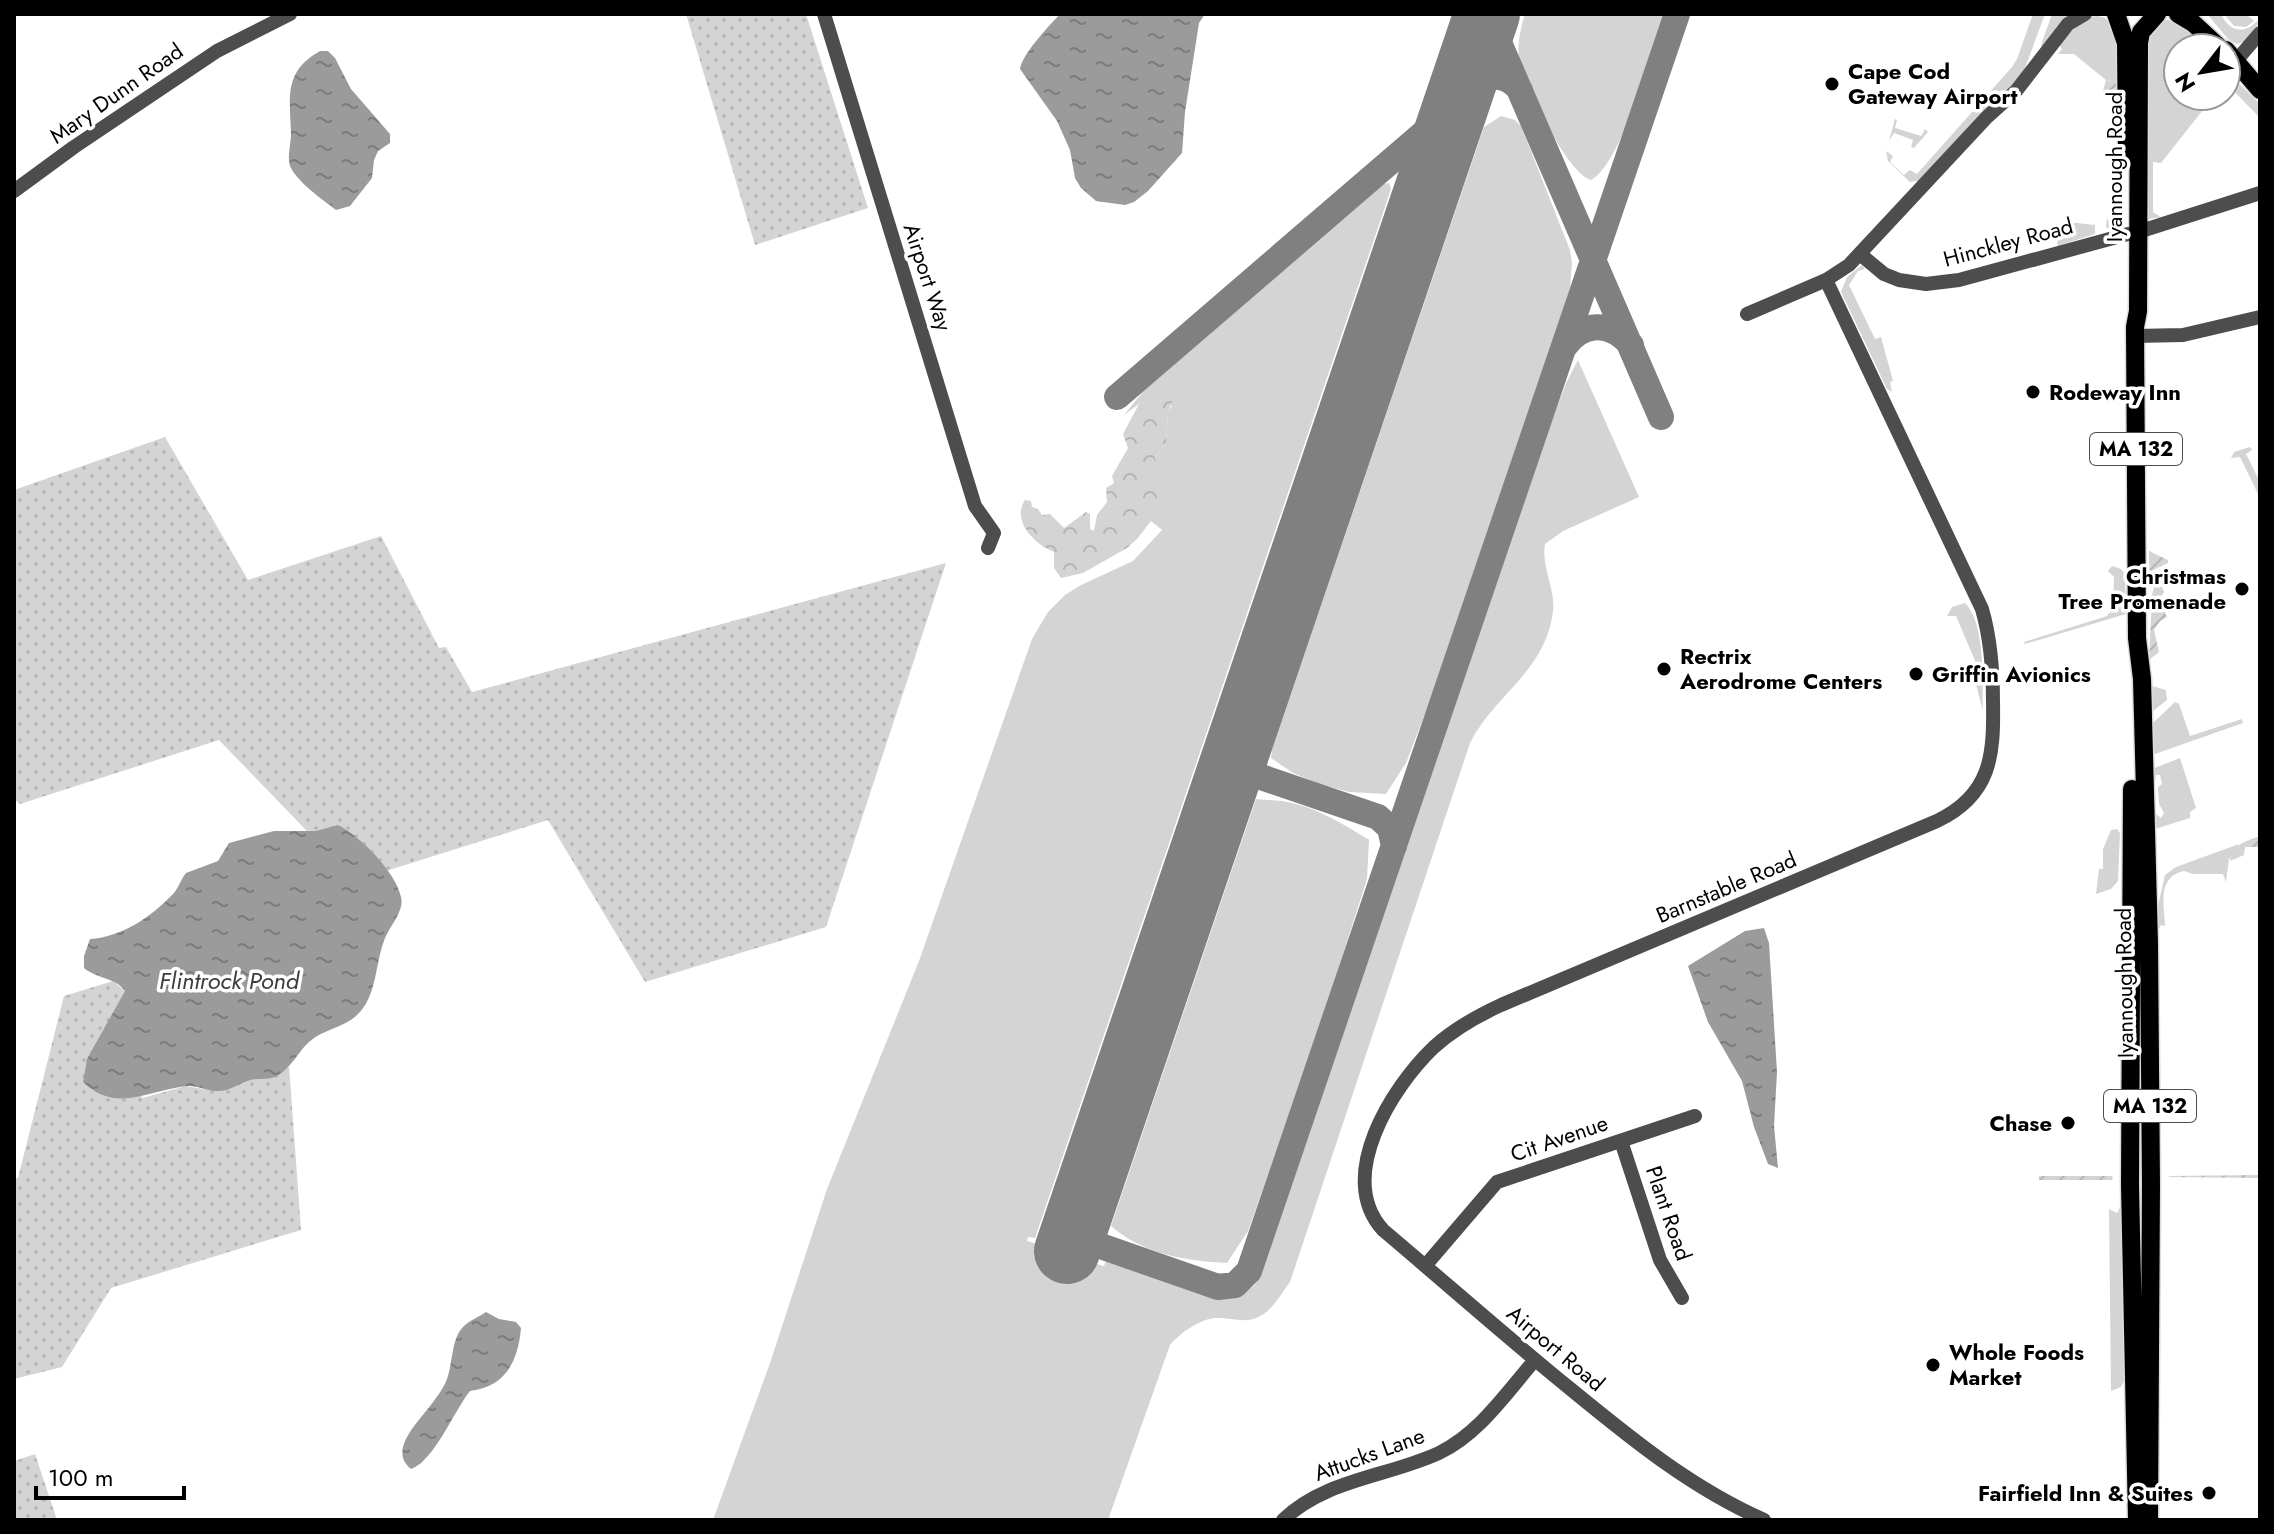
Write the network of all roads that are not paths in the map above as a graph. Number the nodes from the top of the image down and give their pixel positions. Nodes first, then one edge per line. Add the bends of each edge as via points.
1 (290, 14) edge
2 (824, 14) edge
3 (2085, 14) edge
4 (2116, 14) edge
5 (2122, 14) edge
6 (2157, 14) edge
7 (2178, 14) edge
8 (2201, 14) edge
9 (2203, 32) edge
10 (2213, 32) edge
11 (2260, 33) edge
12 (2242, 43) edge
13 (2242, 70) edge
14 (2260, 90) edge
15 (14, 191) edge
16 (2260, 193) edge
17 (2133, 233) junction
18 (1860, 254) junction
19 (1826, 280) junction
20 (1747, 314) dead end
21 (2260, 317) edge
22 (2135, 332) junction
23 (988, 548) dead end
24 (2137, 638) junction
25 (1695, 1116) dead end
26 (1621, 1141) junction
27 (1365, 1171) joint
28 (1425, 1266) junction
29 (1682, 1298) dead end
30 (1535, 1360) junction
31 (1283, 1520) edge
32 (1764, 1520) edge
33 (2137, 1520) edge
34 (2149, 1520) edge

1 - 15 street, Mary Dunn Road via 217,51
2 - 23 street, Airport Way via 975,506 994,533
3 - 18 street via 2068,24 2016,91
4 - 17 main road, Iyannough Road / MA 132 via 2126,43
5 - 6 main road
6 - 17 main road, Iyannough Road / MA 132 via 2141,32 2139,43
7 - 9 main road
8 - 10 main road
11 - 12 street
13 - 14 main road
16 - 17 street, Hinckley Road
17 - 18 street, Hinckley Road via 1959,280 1926,284 1893,279
17 - 22 main road, Iyannough Road / MA 132
18 - 19 street
19 - 20 street
19 - 27 street, Barnstable Road via 1987,627 1993,662 1988,770 1951,814 1518,997 1462,1026 1402,1083 1377,1131
21 - 22 street via 2192,334
22 - 24 main road, Iyannough Road / MA 132
24 - 33 main road, Iyannough Road / MA 132 via 2132,678 2130,1022
24 - 34 main road, Iyannough Road / MA 132 via 2149,943
25 - 26 street, Cit Avenue
26 - 28 street, Cit Avenue via 1497,1182
26 - 29 street, Plant Road via 1660,1260
27 - 28 street, Airport Road via 1364,1191 1373,1216
28 - 30 street, Airport Road
30 - 31 street, Attucks Lane via 1491,1413 1453,1445 1336,1487
30 - 32 street, Airport Road via 1665,1465

